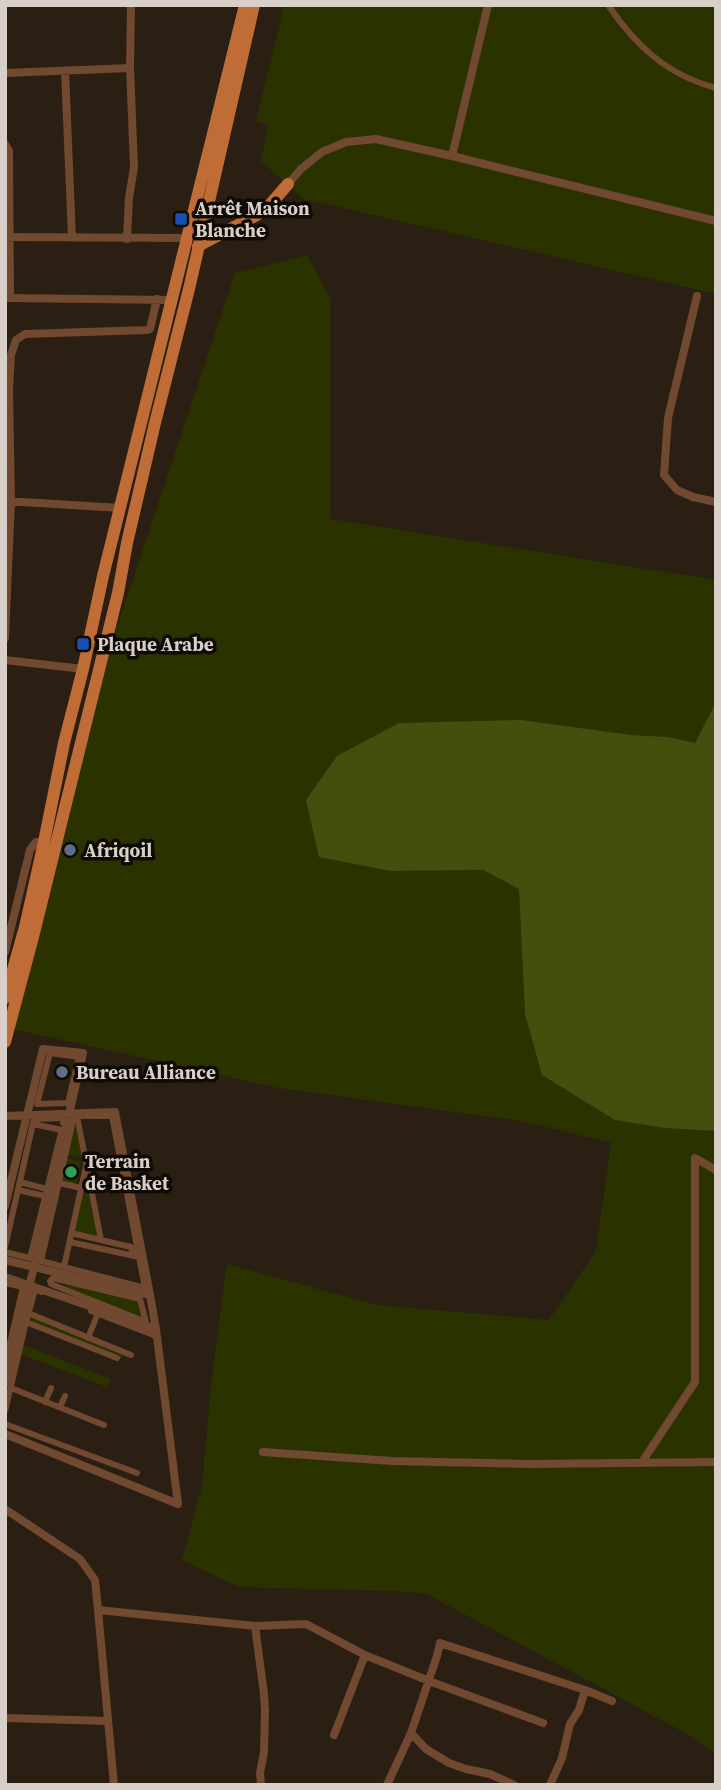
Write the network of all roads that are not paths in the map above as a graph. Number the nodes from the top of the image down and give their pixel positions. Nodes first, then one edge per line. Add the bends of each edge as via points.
1 (131, 5) edge
2 (245, 5) edge
3 (254, 5) edge
4 (488, 5) edge
5 (608, 5) edge
6 (130, 68) junction
7 (65, 71) junction
8 (5, 73) edge
9 (716, 88) edge
10 (5, 144) edge
11 (452, 156) junction
12 (288, 184) joint
13 (716, 221) edge
14 (8, 237) edge
15 (72, 238) junction
16 (127, 239) junction
17 (193, 242) junction
18 (697, 296) dead end
19 (7, 298) edge
20 (157, 299) junction
21 (172, 300) junction
22 (8, 355) edge
23 (7, 389) edge
24 (8, 502) edge
25 (716, 502) edge
26 (121, 508) junction
27 (5, 638) edge
28 (5, 660) edge
29 (83, 669) junction
30 (44, 842) junction
31 (7, 935) edge
32 (5, 952) edge
33 (5, 998) edge
34 (5, 1042) edge
35 (68, 1102) joint
36 (74, 1115) junction
37 (5, 1116) edge
38 (27, 1116) junction
39 (33, 1124) junction
40 (62, 1130) junction
41 (86, 1164) junction
42 (716, 1170) edge
43 (20, 1182) junction
44 (59, 1183) junction
45 (81, 1188) junction
46 (18, 1190) junction
47 (46, 1192) junction
48 (5, 1206) edge
49 (72, 1233) junction
50 (101, 1240) junction
51 (70, 1242) junction
52 (5, 1249) edge
53 (136, 1256) junction
54 (5, 1260) edge
55 (34, 1267) junction
56 (64, 1267) junction
57 (5, 1277) edge
58 (5, 1283) edge
59 (29, 1285) junction
60 (150, 1295) junction
61 (28, 1313) junction
62 (97, 1313) junction
63 (26, 1322) junction
64 (146, 1322) joint
65 (156, 1333) junction
66 (88, 1338) junction
67 (7, 1350) edge
68 (131, 1355) dead end
69 (117, 1358) dead end
70 (5, 1364) edge
71 (8, 1386) edge
72 (51, 1388) dead end
73 (65, 1396) dead end
74 (53, 1405) junction
75 (5, 1412) edge
76 (49, 1414) dead end
77 (5, 1424) edge
78 (104, 1424) dead end
79 (5, 1434) edge
80 (263, 1452) dead end
81 (642, 1462) junction
82 (716, 1462) edge
83 (137, 1472) dead end
84 (5, 1509) edge
85 (98, 1610) junction
86 (255, 1626) junction
87 (365, 1655) junction
88 (429, 1681) junction
89 (585, 1690) junction
90 (612, 1700) dead end
91 (5, 1718) edge
92 (107, 1721) junction
93 (543, 1723) dead end
94 (411, 1734) junction
95 (334, 1735) dead end
96 (114, 1785) edge
97 (261, 1785) edge
98 (387, 1785) edge
99 (514, 1785) edge
100 (550, 1785) edge

1 - 6 street
2 - 17 main road
3 - 17 main road
4 - 11 street
5 - 9 street via 647,53 669,69
6 - 7 street
6 - 16 street via 134,167
7 - 8 street
7 - 15 street
10 - 14 street via 9,150
11 - 12 street via 376,139 353,141 322,152
11 - 13 street
12 - 17 main road via 255,216
14 - 15 street
14 - 19 street
15 - 16 street
16 - 17 street
17 - 21 main road
17 - 34 main road via 189,289 118,593
18 - 25 street via 668,418 664,475 677,490
19 - 20 street
20 - 21 street
20 - 22 street via 148,330 25,334
21 - 26 main road
22 - 23 street
23 - 24 street
24 - 26 street
24 - 27 street
26 - 29 main road
28 - 29 street
29 - 30 main road
30 - 31 street via 36,842 30,850
30 - 33 main road
31 - 32 street
35 - 35 street via 37,1104 50,1053 79,1057
36 - 38 street
36 - 38 street via 83,1053 43,1049
36 - 41 street
36 - 44 street
36 - 53 street via 112,1116
36 - 55 street
36 - 60 street via 115,1112
37 - 38 street
38 - 48 street
39 - 40 street
39 - 40 street via 34,1119 64,1118
39 - 43 street
40 - 47 street
41 - 45 street
41 - 50 street
42 - 81 street via 695,1157 695,1382
43 - 46 street
43 - 47 street
44 - 45 street
44 - 56 street via 41,1261
45 - 49 street
46 - 47 street
46 - 52 street
47 - 52 street via 30,1258
49 - 50 street
49 - 51 street
50 - 53 street via 131,1247
51 - 53 street
51 - 56 street
53 - 56 street via 145,1288
54 - 55 street
55 - 59 street
55 - 60 street
57 - 59 street
58 - 67 street via 23,1287
59 - 65 street
59 - 71 street
60 - 65 street
61 - 62 street via 35,1290
61 - 63 street
61 - 66 street
62 - 65 street
62 - 66 street
63 - 69 street
63 - 71 street
64 - 64 street via 51,1284 51,1279 141,1298
65 - 79 street via 178,1504
66 - 68 street
67 - 70 street
71 - 74 street
71 - 75 street
72 - 74 street
73 - 74 street
74 - 76 street
74 - 78 street
77 - 83 street
80 - 81 street via 392,1461
81 - 82 street
84 - 85 street via 80,1559 95,1580
85 - 86 street
85 - 92 street
86 - 87 street via 306,1624
86 - 97 street via 265,1712
87 - 88 street
87 - 95 street
88 - 89 street via 440,1643
88 - 93 street
88 - 94 street
89 - 90 street
89 - 100 street
91 - 92 street
92 - 96 street
94 - 98 street
94 - 99 street via 449,1763

